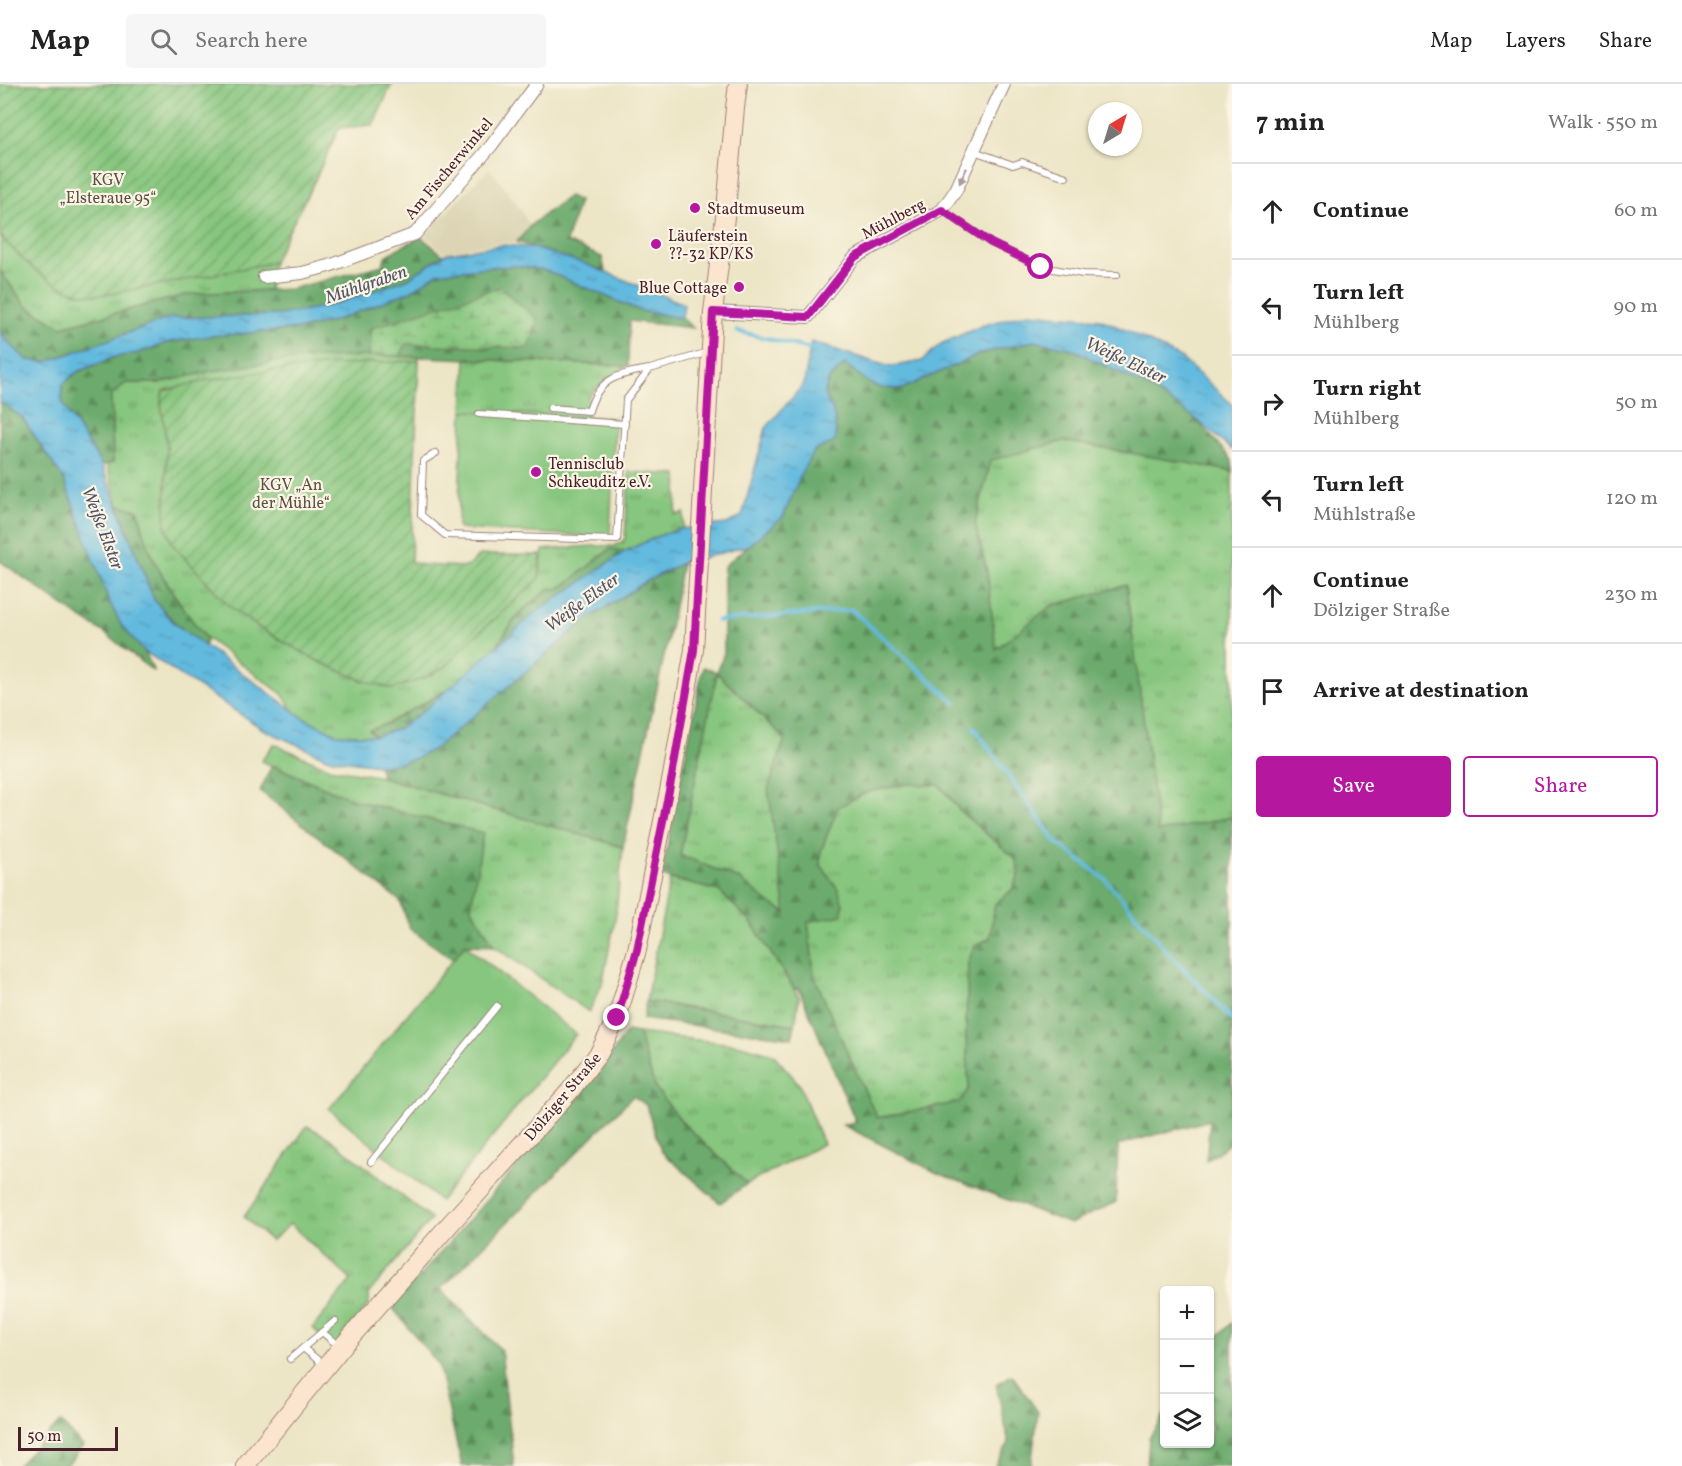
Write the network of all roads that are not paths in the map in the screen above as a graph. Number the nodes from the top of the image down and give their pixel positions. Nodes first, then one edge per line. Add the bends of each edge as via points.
1 (537, 84) edge
2 (738, 84) edge
3 (1004, 84) edge
4 (974, 151) junction
5 (1066, 177) dead end
6 (942, 210) junction
7 (1117, 275) dead end
8 (264, 277) dead end
9 (713, 312) junction
10 (710, 352) junction
11 (650, 369) junction
12 (550, 408) dead end
13 (479, 414) dead end
14 (625, 424) junction
15 (436, 453) dead end
16 (497, 1006) dead end
17 (371, 1162) dead end
18 (335, 1321) dead end
19 (322, 1332) junction
20 (303, 1348) junction
21 (341, 1348) junction
22 (290, 1359) dead end
23 (326, 1366) junction
24 (245, 1466) edge

1 - 8 street, Am Fischerwinkel via 491,146 415,234 329,266
2 - 9 street, Dölziger Straße
3 - 4 street, Mühlberg
4 - 5 lane
4 -> 6 street, Mühlberg
6 - 7 lane via 991,243 1041,267
6 - 9 street, Mühlberg via 855,257 808,317
9 - 10 street, Dölziger Straße
10 - 11 lane
10 - 21 street, Dölziger Straße via 694,650 637,950 617,1018 599,1053 569,1092
11 - 12 lane via 608,380 592,397 589,411
11 - 14 lane via 626,400
13 - 14 lane
14 - 15 lane via 616,540 445,535 421,515 423,461
16 - 17 lane
18 - 19 lane
19 - 20 lane
19 - 21 lane
20 - 22 lane
20 - 23 lane
21 - 23 street, Dölziger Straße
23 - 24 street, Dölziger Straße

